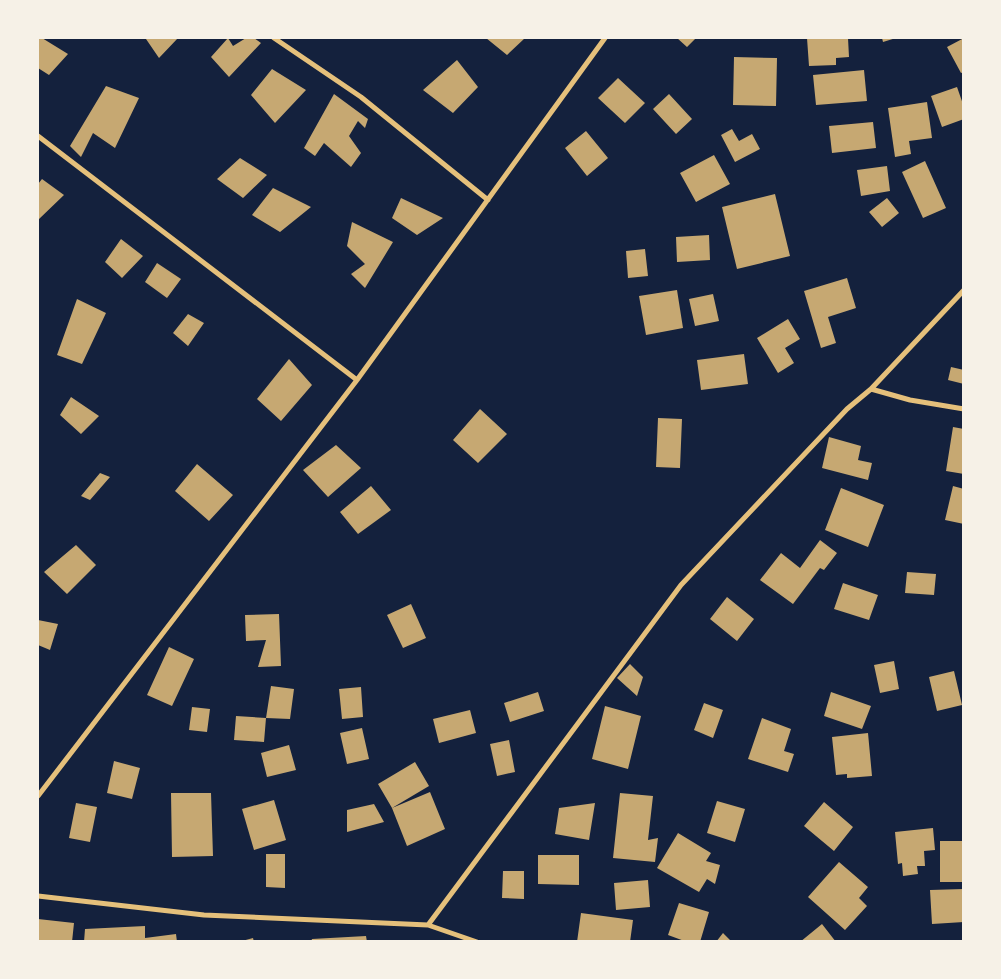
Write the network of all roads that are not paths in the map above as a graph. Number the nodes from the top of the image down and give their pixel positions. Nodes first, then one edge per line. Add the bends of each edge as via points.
1 (274, 38) edge
2 (605, 38) edge
3 (38, 136) edge
4 (488, 200) junction
5 (964, 290) edge
6 (357, 380) junction
7 (871, 389) junction
8 (964, 409) edge
9 (38, 796) edge
10 (38, 896) edge
11 (428, 925) junction
12 (453, 934) junction
13 (452, 942) edge
14 (477, 942) edge

1 - 4 street via 361,97
2 - 4 street
3 - 6 street
4 - 6 street
5 - 7 street
6 - 9 street
7 - 8 street via 910,400
7 - 11 street via 847,409 681,585
10 - 11 street via 204,915
11 - 12 street
12 - 13 street
12 - 14 street

